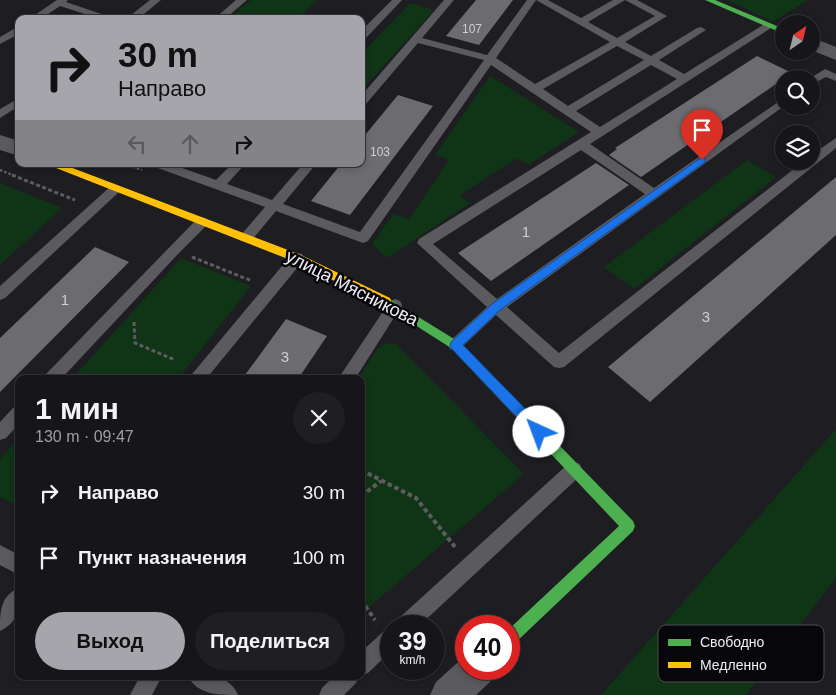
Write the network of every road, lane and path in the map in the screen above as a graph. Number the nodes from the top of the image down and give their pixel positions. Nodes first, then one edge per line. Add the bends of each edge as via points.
1 (156, 0) edge
2 (242, 0) edge
3 (397, 0) edge
4 (449, 0) edge
5 (532, 0) edge
6 (540, 0) edge
7 (620, 0) edge
8 (630, 0) edge
9 (709, 0) edge
10 (61, 1) edge
11 (40, 15) edge
12 (100, 15) edge
13 (136, 15) edge
14 (224, 15) edge
15 (580, 22) junction
16 (770, 26) junction
17 (775, 28) edge
18 (701, 30) dead end
19 (15, 32) edge
20 (365, 33) edge
21 (416, 39) junction
22 (0, 41) edge
23 (616, 42) junction
24 (820, 47) edge
25 (836, 54) edge
26 (490, 60) junction
27 (651, 60) junction
28 (820, 76) edge
29 (836, 78) edge
30 (685, 79) junction
31 (534, 89) junction
32 (365, 98) edge
33 (15, 104) edge
34 (775, 107) edge
35 (568, 111) junction
36 (0, 114) edge
37 (600, 132) junction
38 (0, 142) edge
39 (836, 142) edge
40 (581, 144) junction
41 (15, 148) edge
42 (61, 167) edge
43 (167, 167) edge
44 (236, 167) edge
45 (308, 167) edge
46 (0, 170) edge
47 (218, 185) junction
48 (115, 189) junction
49 (654, 194) junction
50 (275, 206) junction
51 (94, 208) junction
52 (202, 222) junction
53 (246, 238) junction
54 (173, 250) junction
55 (297, 258) junction
56 (271, 288) junction
57 (0, 294) edge
58 (132, 294) junction
59 (395, 306) junction
60 (496, 307) junction
61 (455, 345) junction
62 (175, 360) dead end
63 (55, 375) edge
64 (199, 375) edge
65 (349, 375) edge
66 (15, 417) edge
67 (0, 433) edge
68 (574, 470) junction
69 (365, 472) edge
70 (381, 481) junction
71 (365, 493) edge
72 (0, 554) edge
73 (15, 563) edge
74 (470, 566) junction
75 (15, 602) edge
76 (417, 615) edge
77 (0, 621) edge
78 (520, 629) edge
79 (380, 648) edge
80 (365, 662) edge
81 (149, 680) edge
82 (204, 680) edge
83 (346, 680) edge
84 (466, 680) edge
85 (140, 695) edge
86 (228, 695) edge
87 (329, 695) edge
88 (450, 695) edge

1 - 13 lane
2 - 14 lane
3 - 20 lane
4 - 21 lane
5 - 26 lane
6 - 15 lane
7 - 15 lane
8 - 23 lane via 662,16
9 - 16 street
10 - 11 lane
10 - 12 lane
15 - 23 lane
16 - 17 street
16 - 30 lane
18 - 27 lane
19 - 22 lane
21 - 26 lane
21 - 32 lane
23 - 27 lane
23 - 31 lane
24 - 25 street
26 - 31 lane
26 - 50 lane via 363,238
27 - 30 lane
27 - 35 lane
28 - 29 lane via 825,72
30 - 37 lane
31 - 35 lane
33 - 36 lane
34 - 49 lane
35 - 37 lane
37 - 40 lane
38 - 41 street
39 - 60 lane via 559,362
40 - 49 lane
40 - 60 lane via 424,243
42 - 48 street, улица Мясникова
43 - 47 lane
44 - 47 lane
45 - 50 lane
46 - 51 path
47 - 50 lane
48 - 51 lane
48 - 52 street, улица Мясникова
49 - 60 lane
50 - 53 lane
51 - 57 lane
52 - 53 street, улица Мясникова
52 - 54 lane
53 - 55 street, улица Мясникова
54 - 56 path
54 - 58 lane
55 - 56 lane
55 - 59 street, улица Мясникова
56 - 64 lane
58 - 62 path via 135,342
58 - 63 lane
59 - 61 street, улица Мясникова
59 - 65 lane
60 - 61 lane
61 - 68 street, улица Мясникова
66 - 67 lane
68 - 74 lane
68 - 78 street, улица Мясникова via 628,526
69 - 70 path
70 - 71 path
70 - 74 path via 416,498
72 - 73 lane
74 - 76 lane
75 - 77 lane
79 - 80 lane
81 - 85 lane
82 - 86 lane
83 - 87 lane
84 - 88 street

